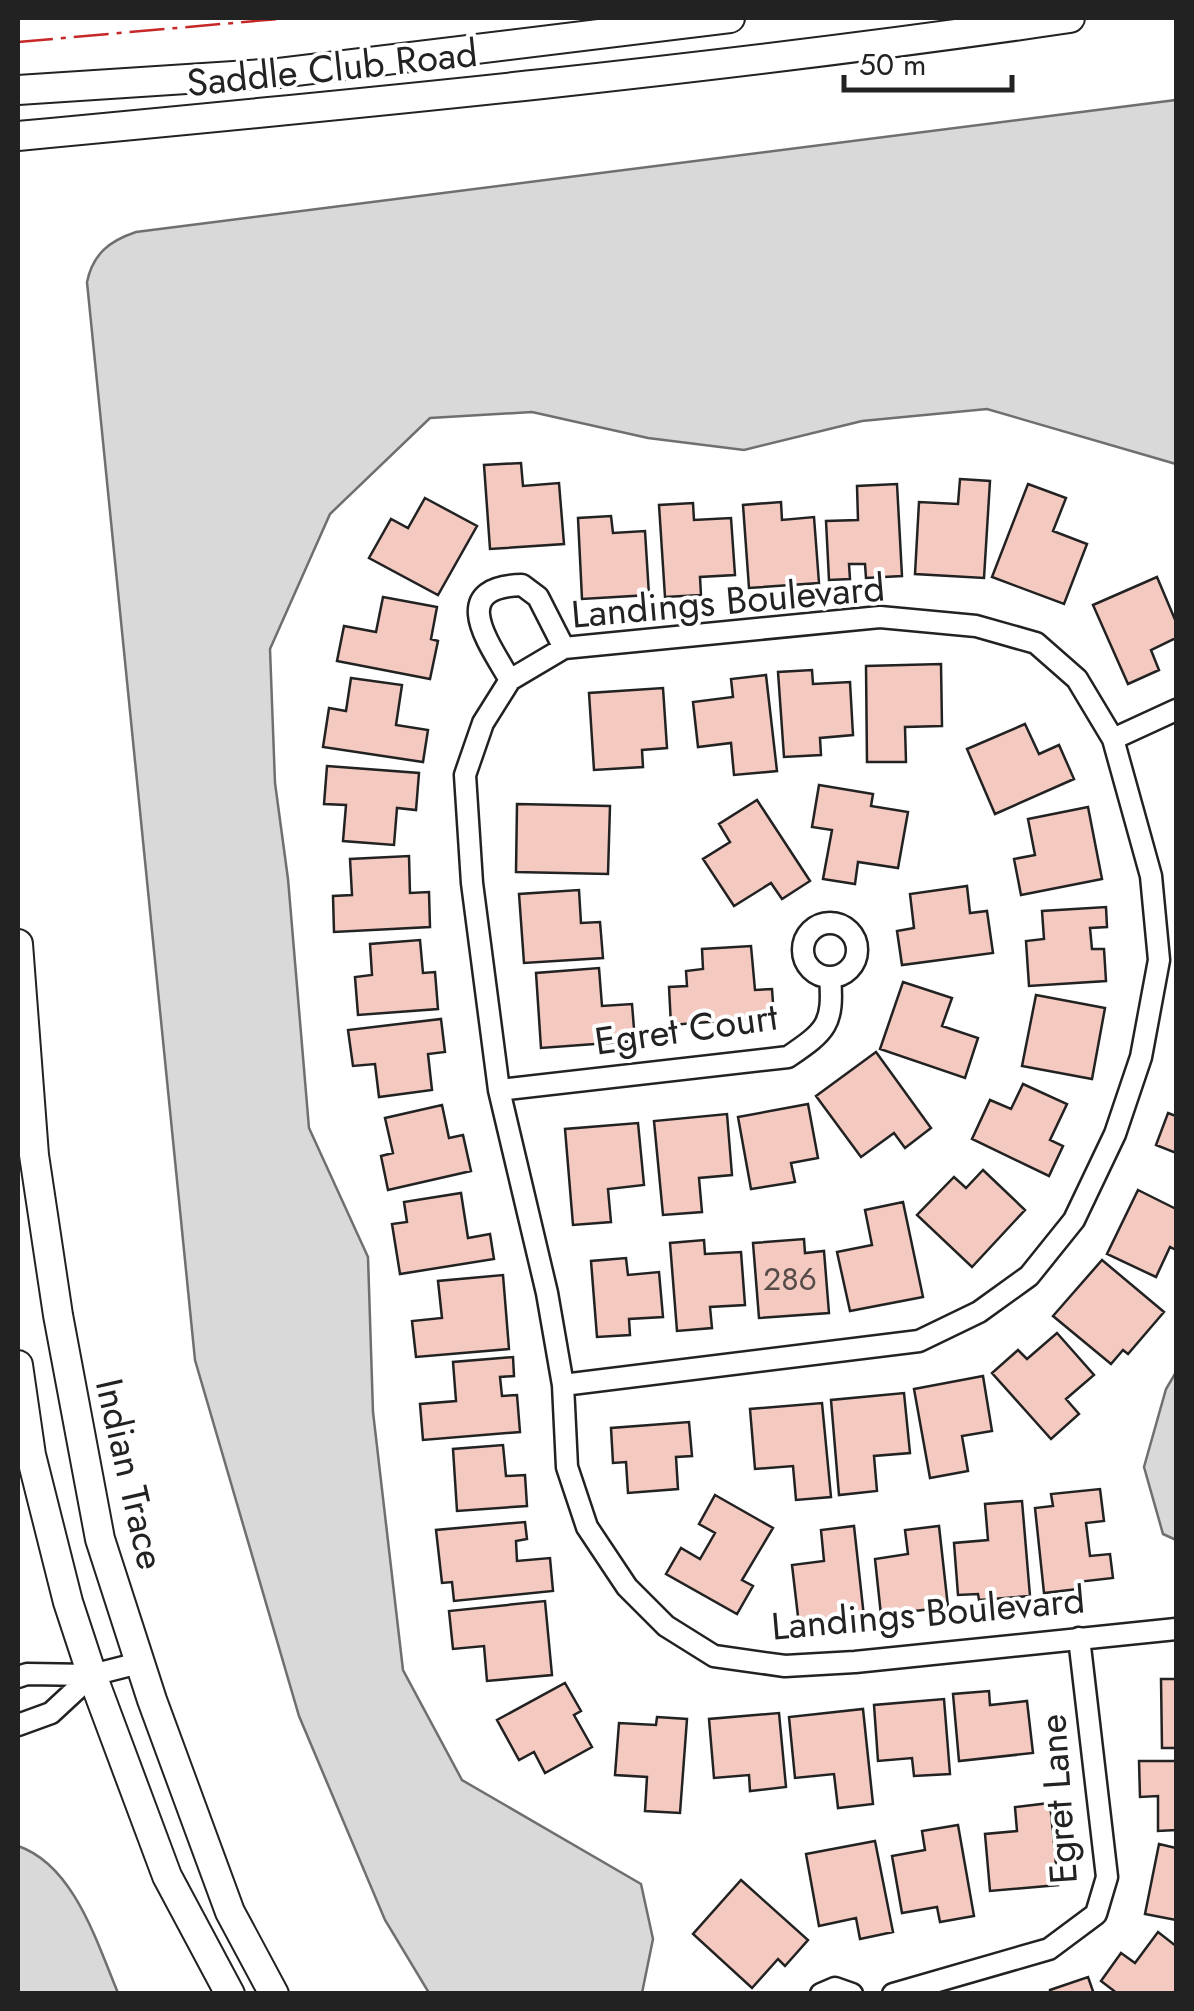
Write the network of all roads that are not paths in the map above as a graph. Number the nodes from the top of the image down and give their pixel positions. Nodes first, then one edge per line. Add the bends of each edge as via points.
1 (730, 18) edge
2 (1070, 18) edge
3 (18, 90) edge
4 (18, 136) edge
5 (564, 648) junction
6 (510, 680) junction
7 (1176, 710) edge
8 (1114, 739) junction
9 (18, 944) edge
10 (830, 977) dead end
11 (499, 1090) junction
12 (18, 1365) edge
13 (563, 1385) junction
14 (1176, 1629) edge
15 (1078, 1638) junction
16 (139, 1663) junction
17 (92, 1675) junction
18 (18, 1677) edge
19 (18, 1725) edge
20 (230, 1994) edge
21 (274, 1994) edge
22 (821, 1994) edge
23 (852, 1994) edge
24 (893, 1994) edge

1 - 3 street, Saddle Club Road via 279,72
2 - 4 street, Saddle Club Road via 378,103
5 - 6 street, Landings Boulevard
5 - 6 street via 538,596 522,584 486,593 478,608 480,629
5 - 8 street, Landings Boulevard via 880,617 976,626 1036,643 1078,679
6 - 11 street, Landings Boulevard via 483,723 466,775 472,883
7 - 8 street
8 - 13 street, Landings Boulevard via 1151,876 1159,960 1142,1057 1115,1134 1074,1220 1029,1276 979,1312 920,1341
9 - 16 street, Indian Trace via 34,1154 58,1316 100,1539
10 - 11 street, Egret Court via 832,1005 822,1034 788,1056
11 - 13 street, Landings Boulevard
12 - 17 street via 31,1455
13 - 15 street, Landings Boulevard via 567,1467 587,1527 627,1587 666,1626 714,1656 785,1666
14 - 15 street, Landings Boulevard
15 - 24 street, Egret Lane via 1107,1877 1096,1914 1048,1949
16 - 17 street
16 - 21 street, Indian Trace via 230,1912
17 - 18 street
17 - 19 street via 52,1713
17 - 20 street via 167,1876
22 - 23 street via 835,1988

